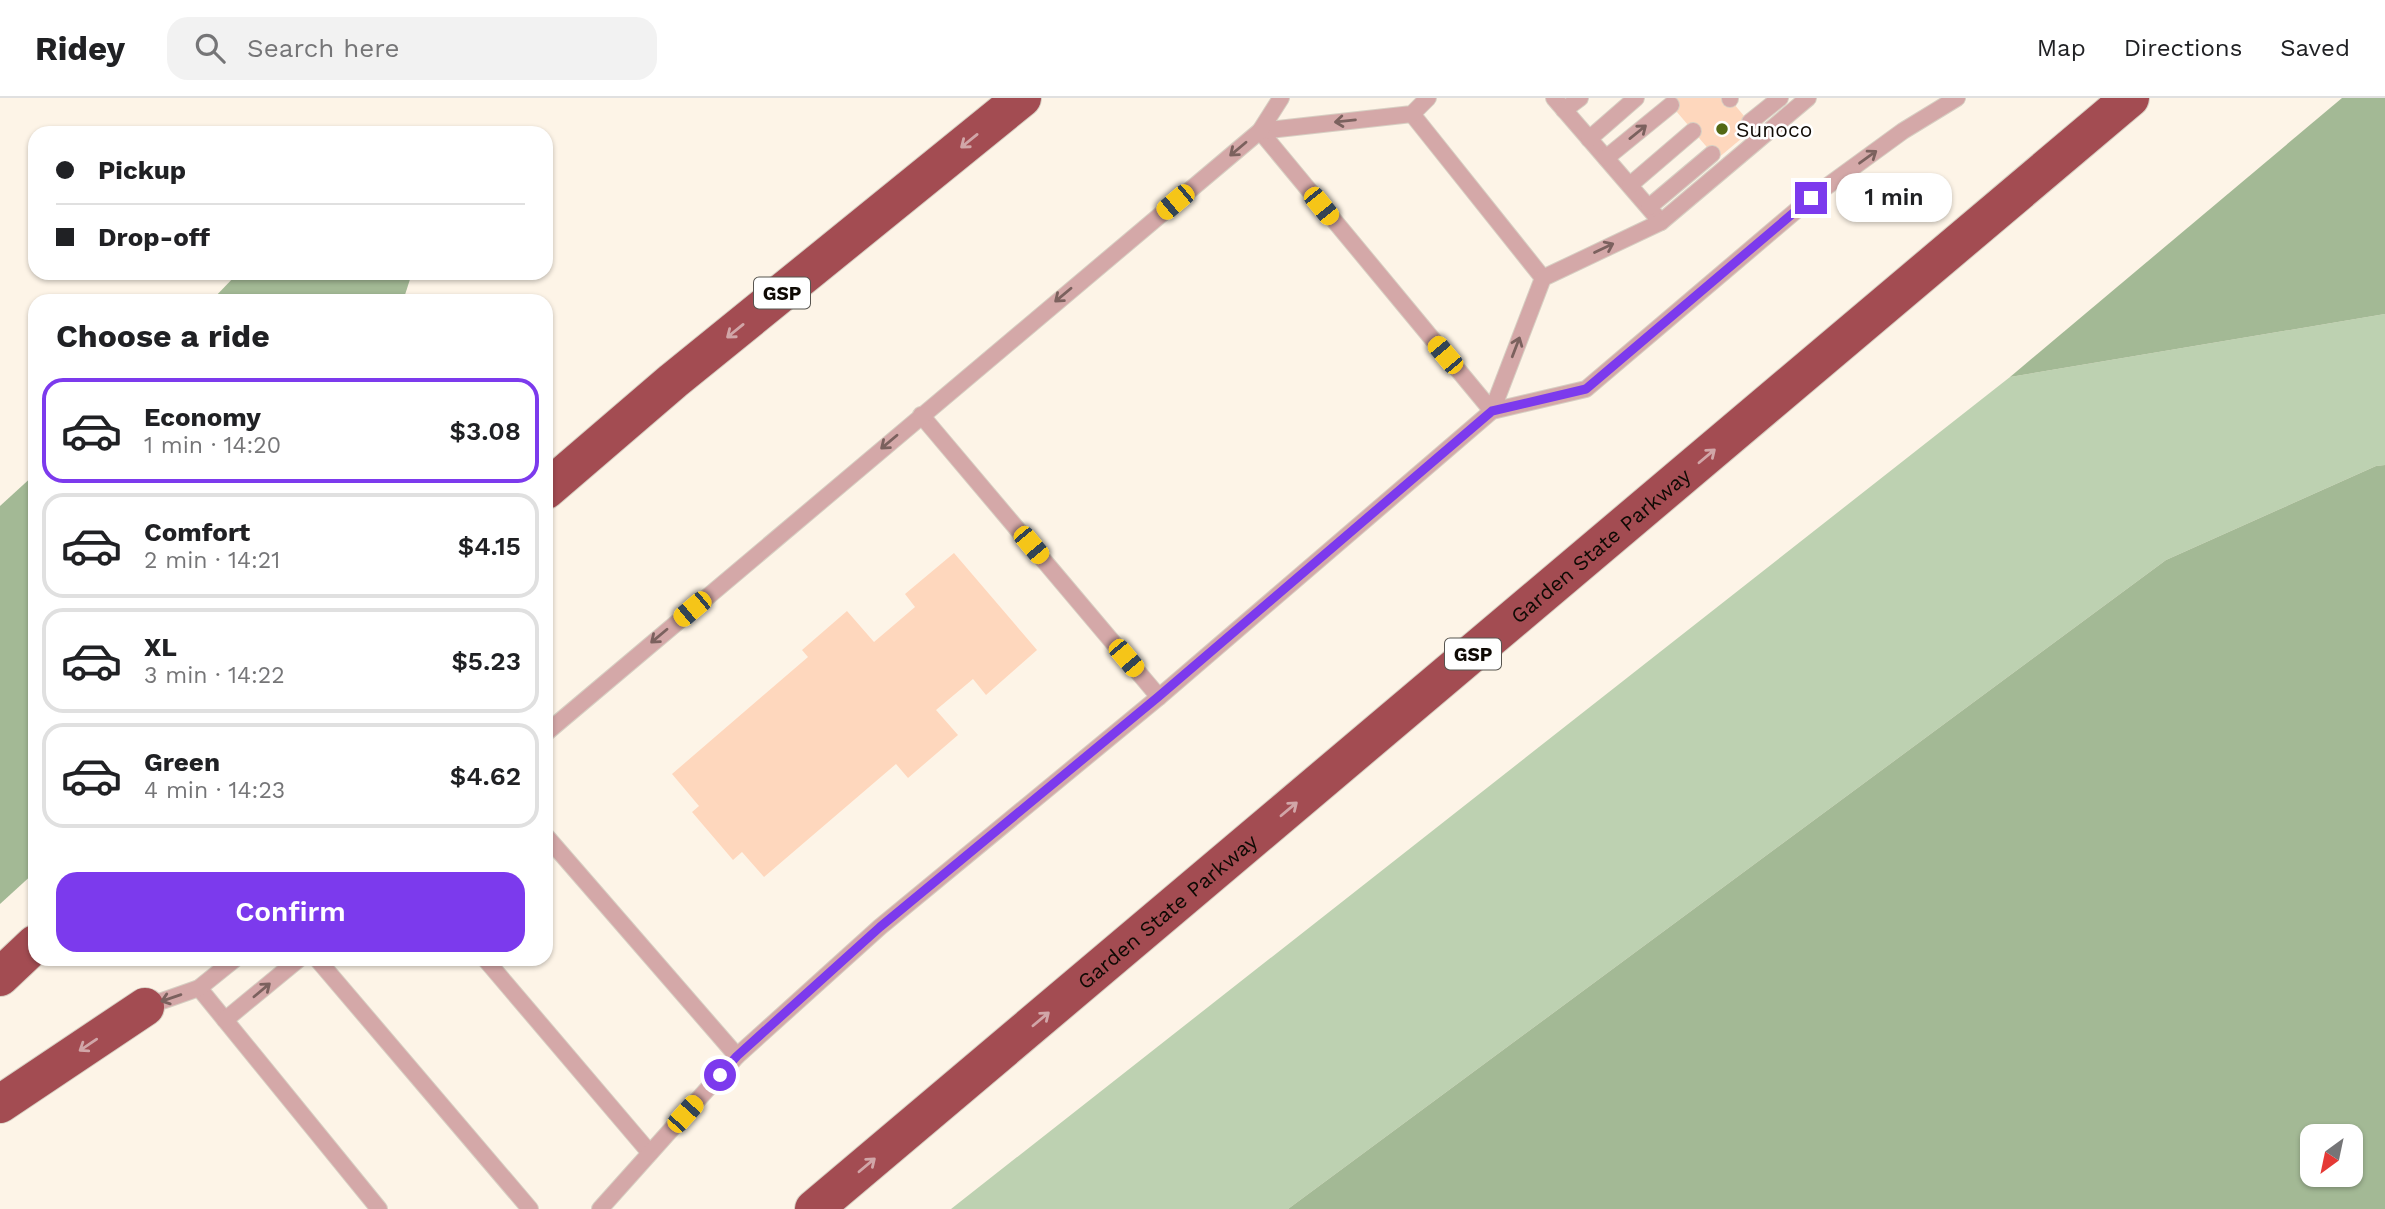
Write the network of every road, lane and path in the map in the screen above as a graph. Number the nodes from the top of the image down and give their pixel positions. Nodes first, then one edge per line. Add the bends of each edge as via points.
1 (1021, 98) edge
2 (1281, 98) edge
3 (1428, 98) edge
4 (1580, 98) edge
5 (1636, 98) edge
6 (1780, 98) edge
7 (1808, 98) edge
8 (1956, 98) edge
9 (2130, 98) edge
10 (1559, 104) edge
11 (1671, 106) dead end
12 (1412, 114) junction
13 (1750, 122) dead end
14 (1259, 131) junction
15 (1693, 131) dead end
16 (1589, 139) junction
17 (1712, 154) dead end
18 (1605, 158) junction
19 (1630, 185) junction
20 (1649, 207) junction
21 (1661, 222) junction
22 (1543, 278) junction
23 (1492, 411) junction
24 (920, 415) junction
25 (553, 485) edge
26 (1158, 697) junction
27 (553, 727) edge
28 (553, 844) edge
29 (28, 951) edge
30 (226, 966) edge
31 (291, 966) edge
32 (323, 966) edge
33 (491, 966) edge
34 (0, 977) edge
35 (199, 988) junction
36 (145, 1007) joint
37 (225, 1020) junction
38 (737, 1056) junction
39 (0, 1104) edge
40 (650, 1153) junction
41 (379, 1209) edge
42 (530, 1209) edge
43 (600, 1209) edge
44 (814, 1209) edge

1 -> 25 highway, GSP via 673,381
2 - 14 lane
3 - 12 lane
4 - 10 lane
5 - 16 lane
6 - 13 lane
7 - 21 lane
23 -> 8 lane via 1586,389 1811,198
44 -> 9 highway, Garden State Parkway / GSP
10 - 16 lane
18 -> 11 lane
12 -> 14 lane
12 - 22 lane
14 - 23 lane
14 -> 24 lane
15 - 19 lane
16 - 18 lane
17 - 20 lane
18 - 19 lane
19 - 20 lane
20 - 21 lane
22 -> 21 lane
23 -> 22 lane
23 - 26 lane
24 - 26 lane
24 -> 27 lane
26 - 38 lane via 880,927
28 - 38 lane
29 - 34 highway
30 - 35 lane
37 -> 31 lane
32 - 42 lane
33 - 40 lane
35 -> 36 lane
35 - 37 lane
36 -> 39 highway
37 - 41 lane
38 - 40 lane
40 - 43 lane

